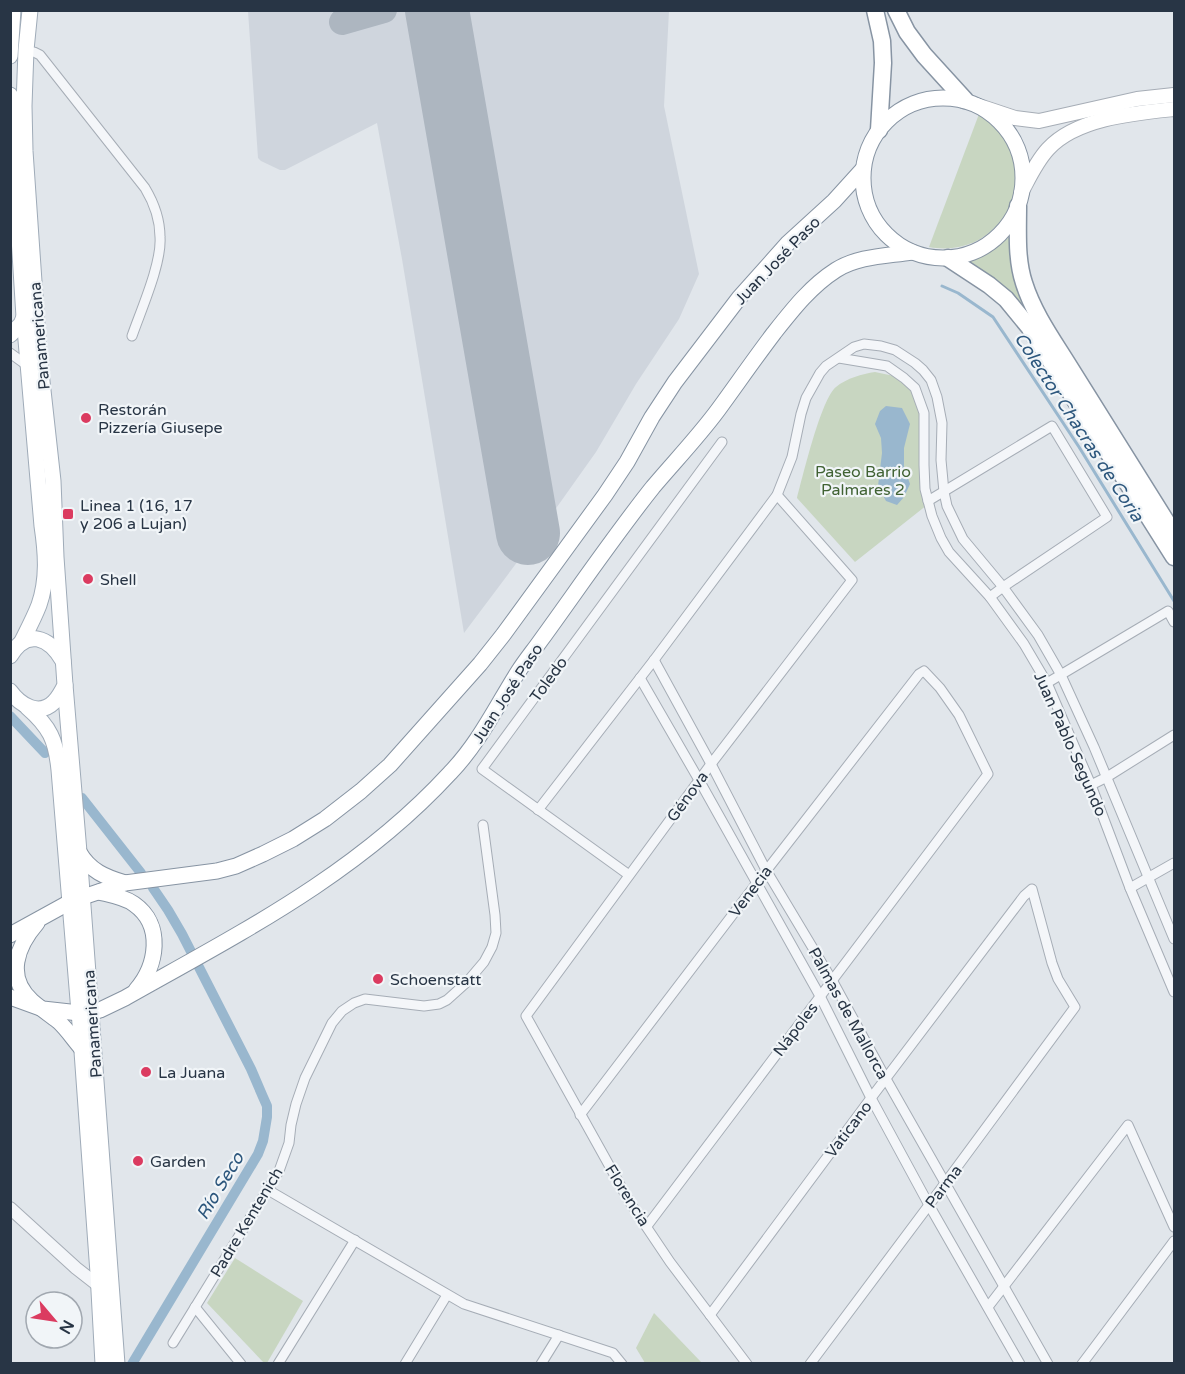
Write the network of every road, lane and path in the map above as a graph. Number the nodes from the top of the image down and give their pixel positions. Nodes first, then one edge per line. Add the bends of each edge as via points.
1 (13, 10) edge
2 (30, 10) edge
3 (874, 10) edge
4 (897, 10) edge
5 (26, 50) junction
6 (10, 56) edge
7 (10, 95) edge
8 (1174, 95) edge
9 (971, 103) junction
10 (1174, 109) edge
11 (879, 130) junction
12 (863, 169) junction
13 (1019, 200) junction
14 (912, 252) junction
15 (948, 258) junction
16 (24, 317) junction
17 (10, 336) edge
18 (132, 336) dead end
19 (27, 340) junction
20 (10, 353) edge
21 (39, 354) junction
22 (839, 358) junction
23 (28, 367) junction
24 (722, 442) dead end
25 (944, 492) junction
26 (777, 495) junction
27 (928, 501) junction
28 (1174, 534) edge
29 (1174, 557) edge
30 (1003, 587) junction
31 (990, 597) junction
32 (1174, 622) edge
33 (21, 643) junction
34 (10, 656) edge
35 (654, 660) junction
36 (63, 661) junction
37 (924, 671) joint
38 (1061, 675) junction
39 (640, 678) junction
40 (1047, 683) junction
41 (65, 685) junction
42 (16, 698) edge
43 (1174, 735) edge
44 (711, 764) junction
45 (1107, 777) junction
46 (699, 780) junction
47 (1091, 785) junction
48 (538, 810) junction
49 (483, 825) dead end
50 (79, 852) junction
51 (1174, 863) edge
52 (766, 870) junction
53 (629, 875) junction
54 (1149, 879) junction
55 (125, 884) junction
56 (756, 884) junction
57 (1130, 888) junction
58 (1032, 889) joint
59 (99, 892) junction
60 (76, 900) junction
61 (41, 918) junction
62 (10, 935) edge
63 (1174, 939) edge
64 (832, 980) junction
65 (1174, 992) edge
66 (132, 994) junction
67 (820, 996) junction
68 (10, 998) edge
69 (43, 1010) junction
70 (85, 1013) junction
71 (526, 1016) joint
72 (82, 1049) junction
73 (886, 1078) junction
74 (871, 1098) junction
75 (580, 1115) junction
76 (945, 1184) junction
77 (268, 1190) junction
78 (929, 1205) junction
79 (10, 1208) edge
80 (646, 1226) junction
81 (1174, 1227) edge
82 (355, 1240) junction
83 (1174, 1241) edge
84 (99, 1286) junction
85 (1004, 1286) junction
86 (447, 1295) junction
87 (988, 1306) junction
88 (195, 1307) junction
89 (710, 1315) junction
90 (559, 1335) junction
91 (173, 1343) dead end
92 (103, 1364) edge
93 (117, 1364) edge
94 (241, 1364) edge
95 (278, 1364) edge
96 (405, 1364) edge
97 (541, 1364) edge
98 (622, 1364) edge
99 (747, 1364) edge
100 (810, 1364) edge
101 (1020, 1364) edge
102 (1048, 1364) edge
103 (1082, 1364) edge

1 - 6 main road
2 - 5 main road, Panamericana
3 - 11 highway via 883,63
4 - 9 highway via 924,55
5 - 18 street via 40,55 152,200 161,239
5 - 21 main road, Panamericana via 25,151
7 - 16 main road, Panamericana
8 - 9 main road via 1137,99 1039,121 1015,118
9 - 11 main road via 941,98 918,102 896,113
9 - 13 main road via 999,121 1014,141 1023,172
10 - 13 main road via 1103,120 1071,131 1042,156
11 - 12 main road
12 - 14 main road via 870,213 888,236
12 - 55 main road, Juan José Paso via 739,298 675,382 605,495 503,635 390,765 325,819 263,854 217,871
13 - 15 main road via 1007,226 991,242 971,253
13 - 28 highway via 1021,270 1033,305
14 - 15 main road
14 - 66 main road, Juan José Paso via 856,261 839,268 802,298 701,433 637,508 519,670 479,738 404,818 348,864 292,902
15 - 29 highway via 1006,298 1029,327
16 - 17 main road
16 - 19 main road, Panamericana
17 - 19 street
19 - 21 street
19 - 23 main road, Panamericana
20 - 23 street
21 - 36 main road, Panamericana via 53,481
22 - 25 street, Juan Pablo Segundo via 864,344 881,346 902,354 931,380 942,423
22 - 26 street, Juan Pablo Segundo via 820,373 806,398 792,457
22 - 27 street, Juan Pablo Segundo via 887,366 915,388 924,413
23 - 33 main road, Panamericana via 46,557 40,603
24 - 48 street, Toledo via 482,769
25 - 27 street
25 - 30 street, Juan Pablo Segundo via 963,539
25 - 30 street via 1052,426 1107,516
26 - 35 street
26 - 44 street, Génova via 852,580
27 - 31 street, Juan Pablo Segundo via 949,552
30 - 31 street
30 - 38 street, Juan Pablo Segundo
31 - 40 street, Juan Pablo Segundo
32 - 38 street via 1168,611
33 - 34 main road, Panamericana
33 - 36 main road via 33,638 46,642
35 - 39 street
35 - 44 street, Palmas de Mallorca
36 - 41 main road, Panamericana
37 - 52 street, Venecia
37 - 64 street, Nápoles via 959,715 988,774
38 - 40 street
38 - 45 street, Juan Pablo Segundo
39 - 46 street, Palmas de Mallorca
39 - 48 street
40 - 47 street, Juan Pablo Segundo
41 - 42 main road, Panamericana via 55,701 40,709
41 - 50 main road, Panamericana
42 - 60 main road, Panamericana via 41,720 57,753
43 - 45 street
44 - 46 street, Génova
44 - 52 street, Palmas de Mallorca
45 - 47 street
45 - 54 street, Juan Pablo Segundo
46 - 53 street, Génova
46 - 56 street, Palmas de Mallorca
47 - 57 street, Juan Pablo Segundo
48 - 53 street, Toledo
49 - 77 street, Padre Kentenich via 496,933 484,962 467,982 439,1004 424,1006 365,999 342,1011 305,1078 289,1143
50 - 55 main road via 93,870
50 - 60 main road, Panamericana
51 - 54 street
52 - 56 street, Venecia
52 - 64 street, Palmas de Mallorca
53 - 71 street, Génova
54 - 57 street
54 - 63 street, Juan Pablo Segundo
55 - 59 main road, Juan José Paso
56 - 67 street, Palmas de Mallorca
56 - 75 street, Venecia
57 - 65 street, Juan Pablo Segundo
58 - 73 street, Vaticano
58 - 76 street, Parma via 1058,980 1075,1007
59 - 60 main road, Juan José Paso
59 - 66 main road via 134,904 145,915 153,933 153,960
60 - 61 main road, Juan José Paso
60 - 70 main road, Panamericana
61 - 62 main road, Juan José Paso
61 - 69 main road via 22,943 16,968 24,992
64 - 67 street, Nápoles
64 - 73 street, Palmas de Mallorca
66 - 70 main road, Juan José Paso
67 - 74 street, Palmas de Mallorca
67 - 80 street, Nápoles
68 - 69 main road, Juan José Paso
69 - 70 main road, Juan José Paso
69 - 72 main road
70 - 72 main road, Panamericana
70 - 93 main road, Panamericana
71 - 75 street, Florencia
72 - 84 main road, Panamericana
73 - 74 street, Vaticano
73 - 76 street, Palmas de Mallorca
74 - 78 street, Palmas de Mallorca
74 - 89 street, Vaticano
75 - 80 street, Florencia
76 - 78 street, Parma
76 - 85 street, Palmas de Mallorca
77 - 82 street
77 - 88 street, Padre Kentenich
78 - 87 street, Palmas de Mallorca
78 - 100 street, Parma
79 - 84 street
80 - 89 street, Florencia
81 - 85 street via 1128,1125
82 - 86 street
82 - 95 street
83 - 103 street
84 - 92 main road, Panamericana
85 - 87 street
85 - 102 street, Palmas de Mallorca
86 - 90 street
86 - 96 street
87 - 101 street, Palmas de Mallorca
88 - 91 street, Padre Kentenich
88 - 94 street
89 - 99 street, Florencia
90 - 97 street
90 - 98 street via 613,1353

